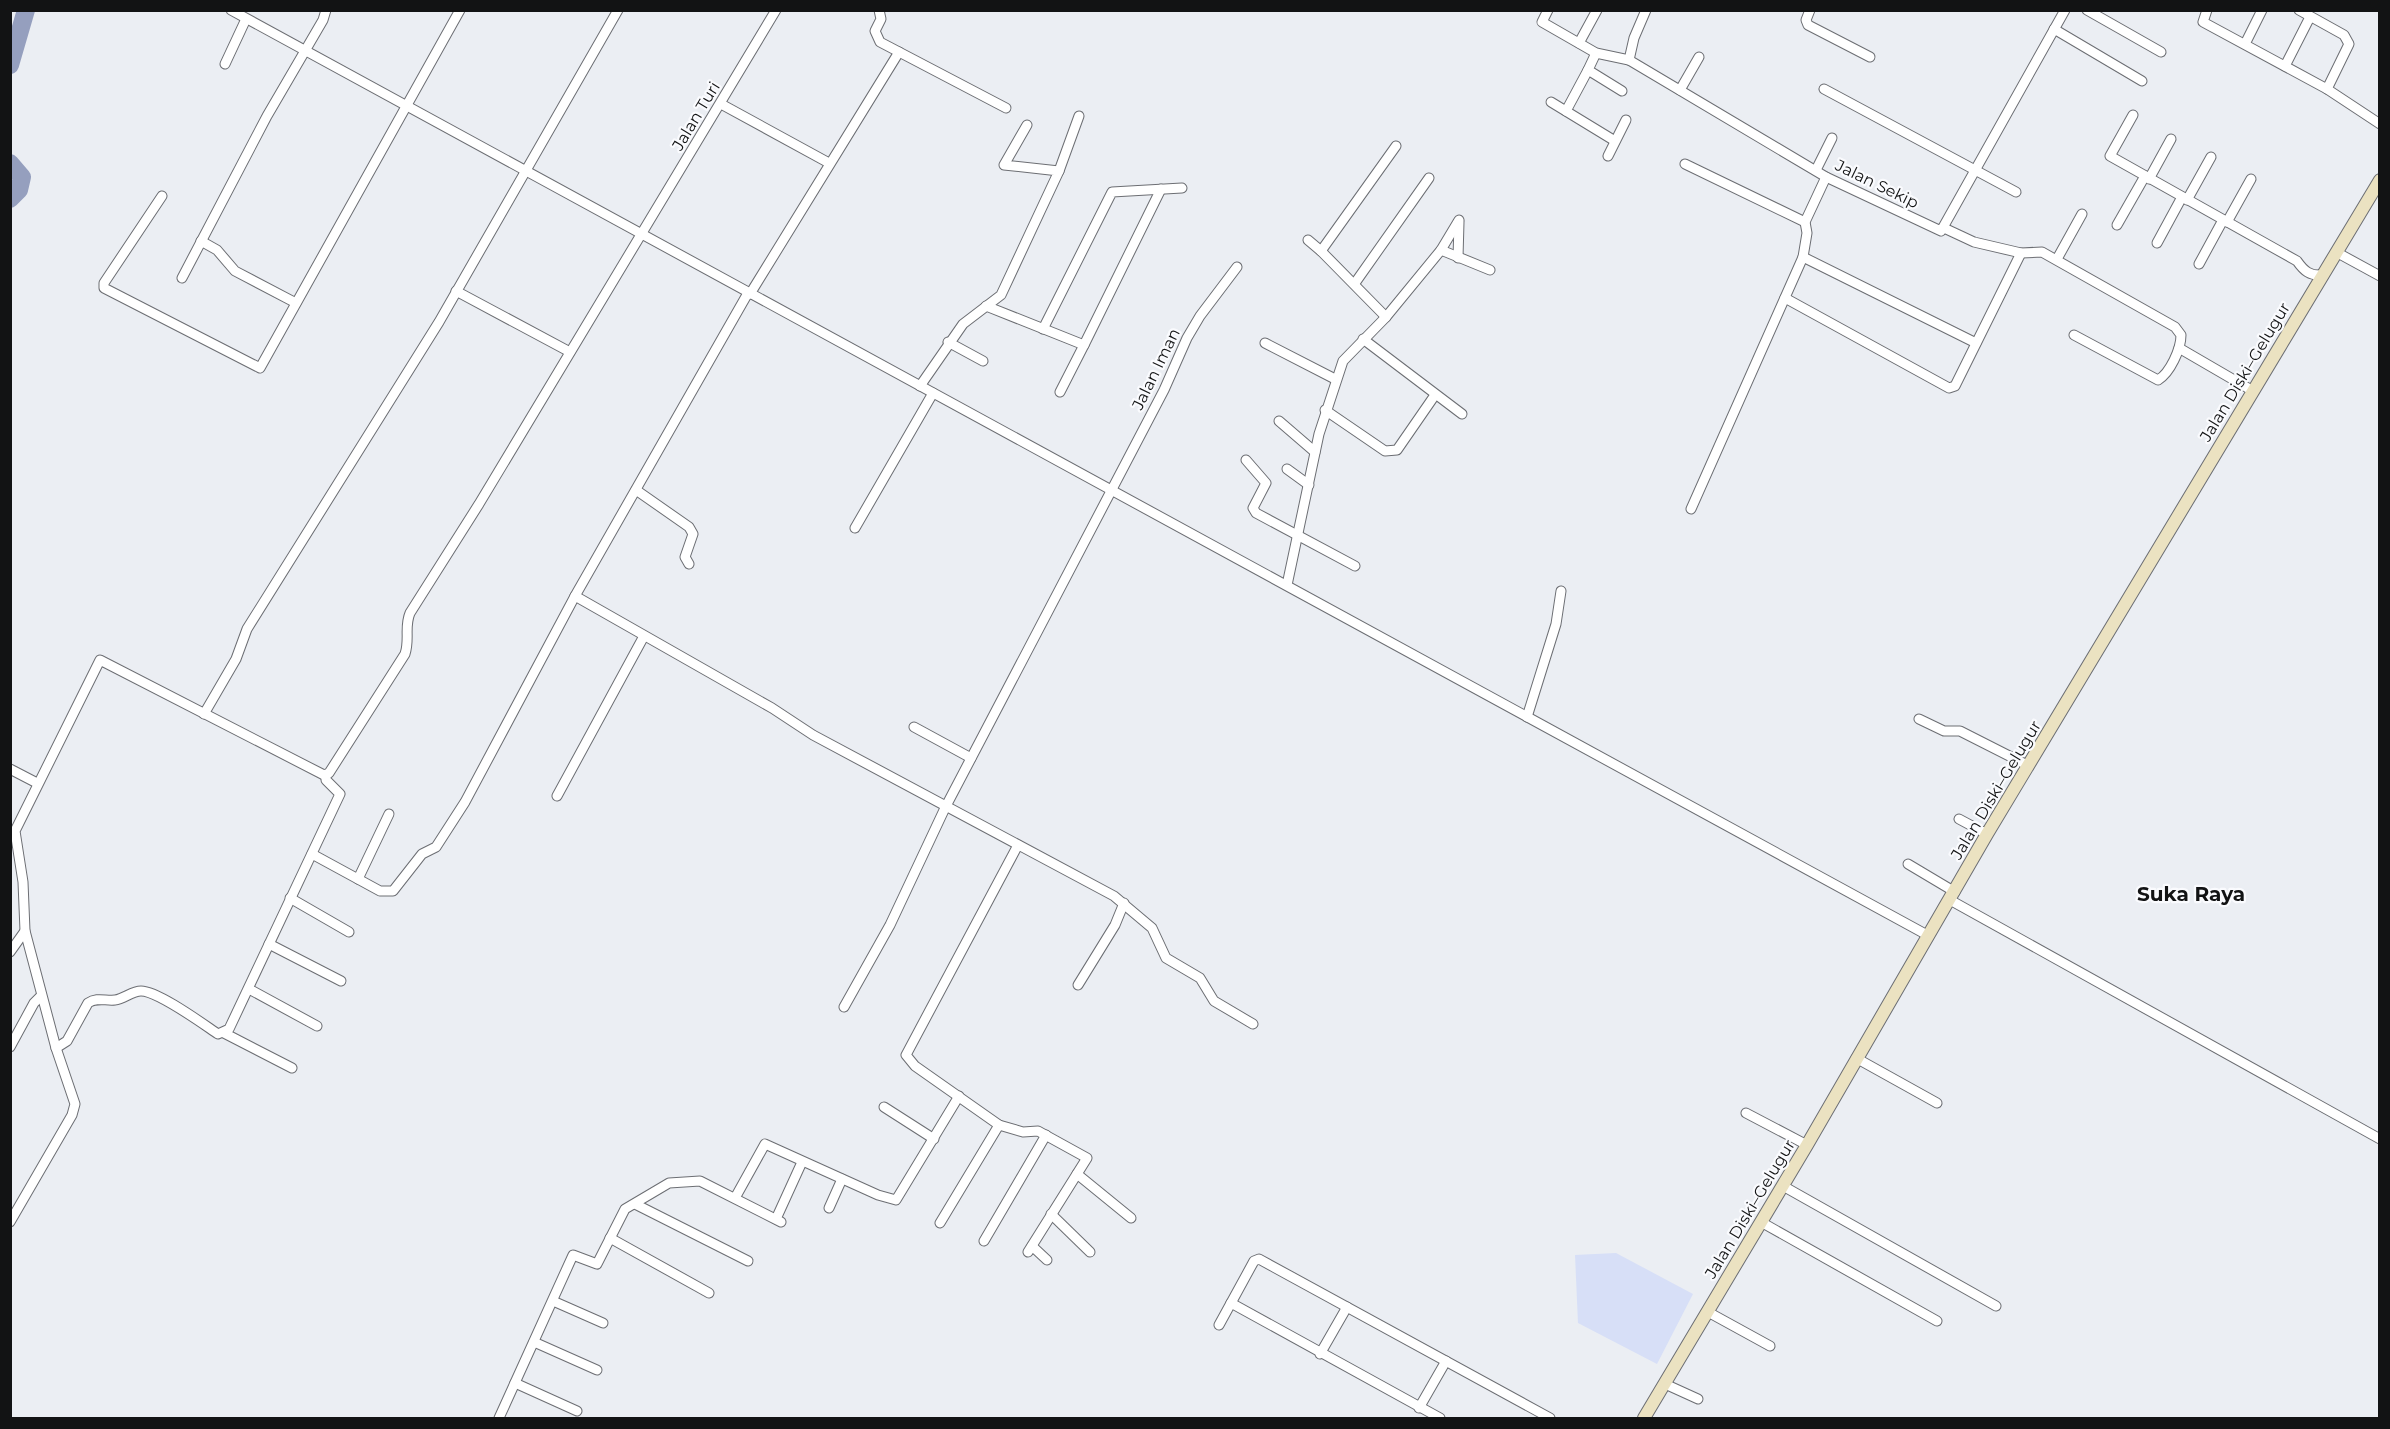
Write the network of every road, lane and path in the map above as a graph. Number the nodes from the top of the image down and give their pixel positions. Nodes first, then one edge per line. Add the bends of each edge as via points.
1 (231, 10) edge
2 (326, 10) edge
3 (460, 10) edge
4 (618, 10) edge
5 (776, 10) edge
6 (879, 10) edge
7 (1548, 10) edge
8 (1597, 10) edge
9 (1646, 10) edge
10 (1810, 10) edge
11 (2064, 10) edge
12 (2087, 10) edge
13 (2207, 10) edge
14 (2262, 10) edge
15 (2299, 10) edge
16 (2310, 17) junction
17 (246, 19) junction
18 (2054, 29) junction
19 (1579, 44) junction
20 (2245, 44) junction
21 (305, 51) junction
22 (898, 52) junction
23 (2161, 52) dead end
24 (1596, 53) junction
25 (1699, 57) dead end
26 (1870, 57) dead end
27 (1629, 60) junction
28 (225, 64) dead end
29 (2285, 66) junction
30 (1588, 70) junction
31 (2142, 81) dead end
32 (2327, 89) junction
33 (1680, 90) junction
34 (1824, 90) dead end
35 (1622, 91) dead end
36 (1551, 102) dead end
37 (721, 104) junction
38 (406, 107) junction
39 (1006, 108) dead end
40 (1566, 111) junction
41 (2133, 115) dead end
42 (1079, 116) dead end
43 (1626, 120) dead end
44 (2379, 123) edge
45 (1027, 124) dead end
46 (1832, 138) dead end
47 (2171, 139) dead end
48 (1615, 141) junction
49 (1396, 146) dead end
50 (1608, 156) dead end
51 (2211, 157) dead end
52 (829, 163) junction
53 (1685, 164) dead end
54 (1976, 169) junction
55 (1816, 170) junction
56 (1059, 171) junction
57 (524, 172) junction
58 (1826, 177) junction
59 (2147, 177) junction
60 (1429, 178) dead end
61 (2251, 179) dead end
62 (2379, 180) edge
63 (1182, 188) dead end
64 (1161, 189) junction
65 (2016, 192) dead end
66 (162, 196) dead end
67 (2185, 199) junction
68 (2082, 214) dead end
69 (2225, 221) junction
70 (1805, 222) junction
71 (2117, 225) dead end
72 (1944, 228) junction
73 (640, 236) junction
74 (1308, 240) dead end
75 (201, 242) junction
76 (2157, 243) dead end
77 (1441, 250) junction
78 (1321, 251) junction
79 (2336, 252) junction
80 (2020, 253) junction
81 (1803, 257) junction
82 (1458, 258) junction
83 (2057, 259) junction
84 (2199, 264) dead end
85 (1237, 267) dead end
86 (1490, 270) dead end
87 (2322, 275) junction
88 (2379, 276) edge
89 (182, 278) dead end
90 (1355, 283) junction
91 (456, 291) junction
92 (749, 294) junction
93 (1785, 298) junction
94 (296, 303) junction
95 (986, 306) junction
96 (1386, 317) junction
97 (1043, 329) junction
98 (2074, 335) dead end
99 (1363, 339) junction
100 (948, 342) junction
101 (1265, 343) dead end
102 (1976, 343) junction
103 (1084, 345) junction
104 (2179, 348) junction
105 (570, 352) junction
106 (983, 361) dead end
107 (1335, 379) junction
108 (920, 386) junction
109 (2253, 391) junction
110 (1060, 392) dead end
111 (933, 393) junction
112 (1435, 395) junction
113 (1325, 410) junction
114 (1462, 414) dead end
115 (1279, 421) dead end
116 (1315, 452) junction
117 (1246, 460) dead end
118 (1287, 469) dead end
119 (1309, 485) junction
120 (1112, 489) junction
121 (636, 490) junction
122 (1691, 509) dead end
123 (855, 528) dead end
124 (1299, 536) junction
125 (689, 564) dead end
126 (1355, 566) dead end
127 (1287, 585) junction
128 (1561, 591) dead end
129 (575, 596) junction
130 (644, 636) junction
131 (204, 714) junction
132 (1527, 717) junction
133 (1918, 718) dead end
134 (914, 727) dead end
135 (971, 758) junction
136 (2029, 766) junction
137 (10, 769) edge
138 (326, 775) junction
139 (37, 783) junction
140 (557, 796) dead end
141 (945, 808) junction
142 (389, 814) dead end
143 (1959, 819) dead end
144 (1987, 834) junction
145 (1018, 845) junction
146 (312, 854) junction
147 (1908, 864) dead end
148 (358, 879) junction
149 (1952, 896) junction
150 (290, 898) junction
151 (1124, 903) junction
152 (25, 931) junction
153 (349, 932) dead end
154 (1929, 936) junction
155 (269, 944) junction
156 (10, 952) edge
157 (341, 981) dead end
158 (1078, 985) dead end
159 (249, 989) junction
160 (41, 996) junction
161 (844, 1007) dead end
162 (1253, 1024) dead end
163 (317, 1026) dead end
164 (224, 1033) junction
165 (10, 1047) edge
166 (56, 1048) junction
167 (1856, 1058) junction
168 (292, 1068) dead end
169 (959, 1096) junction
170 (1937, 1103) dead end
171 (884, 1107) dead end
172 (1746, 1113) dead end
173 (999, 1125) junction
174 (1046, 1135) junction
175 (934, 1139) junction
176 (2379, 1139) edge
177 (1807, 1145) junction
178 (802, 1162) junction
179 (1077, 1174) junction
180 (842, 1179) junction
181 (1783, 1186) junction
182 (735, 1198) junction
183 (635, 1204) junction
184 (829, 1208) dead end
185 (1051, 1214) junction
186 (1131, 1218) dead end
187 (10, 1222) edge
188 (1761, 1222) junction
189 (940, 1223) dead end
190 (610, 1238) junction
191 (984, 1241) dead end
192 (1090, 1252) dead end
193 (1047, 1260) dead end
194 (748, 1261) dead end
195 (709, 1293) dead end
196 (553, 1301) junction
197 (1231, 1303) junction
198 (1996, 1306) dead end
199 (1347, 1307) junction
200 (1708, 1312) junction
201 (1936, 1320) dead end
202 (603, 1323) dead end
203 (1219, 1325) dead end
204 (534, 1342) junction
205 (1770, 1346) dead end
206 (1320, 1354) junction
207 (1446, 1361) junction
208 (597, 1370) dead end
209 (515, 1383) junction
210 (1665, 1384) junction
211 (1698, 1399) dead end
212 (1419, 1408) junction
213 (577, 1411) dead end
214 (499, 1419) edge
215 (1440, 1419) edge
216 (1550, 1419) edge
217 (1644, 1419) edge

1 - 17 street
2 - 21 street
3 - 38 street
4 - 57 street
5 - 37 street, Jalan Turi
6 - 22 street via 877,39
7 - 19 street, Jalan Sekip via 1542,22
8 - 19 street
9 - 27 street
10 - 26 street via 1808,25
11 - 18 street
12 - 23 street
13 - 20 street via 2203,22
14 - 20 street
15 - 16 street
16 - 29 street
16 - 32 street via 2344,35 2349,44
17 - 21 street
17 - 28 street
18 - 31 street
18 - 54 street
19 - 24 street, Jalan Sekip
20 - 29 street
21 - 38 street
21 - 75 street
22 - 39 street
22 - 52 street
24 - 27 street, Jalan Sekip
24 - 30 street
25 - 33 street
27 - 33 street, Jalan Sekip
29 - 32 street
30 - 35 street
30 - 40 street
32 - 44 street
33 - 55 street, Jalan Sekip
34 - 54 street
36 - 40 street
37 - 52 street
37 - 73 street, Jalan Turi
38 - 57 street
38 - 94 street
40 - 48 street
41 - 59 street via 2110,156
42 - 56 street
43 - 48 street
45 - 56 street via 1004,165
46 - 55 street
47 - 59 street
48 - 50 street
49 - 78 street
51 - 67 street
52 - 92 street
53 - 70 street
54 - 65 street
54 - 72 street
55 - 58 street, Jalan Sekip
56 - 95 street via 1001,295
57 - 73 street
57 - 91 street
58 - 70 street
58 - 72 street, Jalan Sekip via 1938,231
59 - 67 street
59 - 71 street
60 - 90 street
61 - 69 street
62 - 79 main road, Jalan Diski–Gelugur
63 - 64 street
64 - 97 street via 1112,192
64 - 103 street
66 - 94 street via 104,283 106,290 260,368
67 - 69 street
67 - 76 street
68 - 83 street
69 - 84 street
69 - 87 street via 2297,261 2303,270 2314,276
70 - 81 street
72 - 80 street via 1974,242
73 - 92 street
73 - 105 street, Jalan Turi
74 - 78 street
75 - 89 street
75 - 94 street via 217,250 235,271
77 - 82 street
77 - 82 street via 1459,220
77 - 96 street
78 - 90 street
79 - 87 main road, Jalan Diski–Gelugur
79 - 88 street
80 - 83 street via 2036,251
80 - 102 street
81 - 93 street
81 - 102 street
82 - 86 street
83 - 104 street via 2175,327 2181,335
85 - 120 street, Jalan Iman via 1187,338
87 - 109 main road, Jalan Diski–Gelugur
90 - 96 street
91 - 105 street
91 - 131 street via 247,629 236,659
92 - 108 street
92 - 121 street
93 - 102 street via 1949,388 1955,386
93 - 122 street
95 - 97 street
95 - 100 street
96 - 99 street
97 - 103 street
98 - 104 street via 2158,380
99 - 107 street via 1343,361
99 - 112 street
100 - 106 street
100 - 108 street
101 - 107 street
103 - 110 street
104 - 109 street
105 - 138 street, Jalan Turi via 410,613 405,623 405,654
107 - 113 street
108 - 111 street
109 - 136 main road, Jalan Diski–Gelugur
111 - 120 street
111 - 123 street
112 - 113 street via 1393,452 1384,451
112 - 114 street
113 - 116 street
115 - 116 street
116 - 119 street
117 - 124 street via 1266,483 1253,511
118 - 119 street
119 - 124 street
120 - 127 street
120 - 135 street, Jalan Iman
121 - 125 street via 689,527 693,534 686,557
121 - 129 street
124 - 126 street
124 - 127 street
127 - 132 street
128 - 132 street via 1556,624
129 - 130 street
129 - 148 street via 519,704 436,847 422,854 393,891 380,891
130 - 140 street
130 - 141 street
131 - 138 street
131 - 139 street via 99,660
132 - 154 street
133 - 136 street via 1944,732 1960,731
134 - 135 street
135 - 141 street, Jalan Iman
136 - 144 main road, Jalan Diski–Gelugur
137 - 139 street
138 - 146 street via 340,794
139 - 152 street via 15,831
141 - 145 street
141 - 161 street, Jalan Iman via 890,925
142 - 148 street
143 - 144 street
144 - 149 main road, Jalan Diski–Gelugur
145 - 151 street
145 - 169 street via 906,1054 907,1060
146 - 148 street
146 - 150 street
147 - 149 street
149 - 154 main road, Jalan Diski–Gelugur
149 - 176 street
150 - 153 street
150 - 155 street
151 - 158 street via 1115,926
151 - 162 street via 1152,928 1166,958 1200,978 1214,1000
152 - 156 street
152 - 160 street
154 - 167 main road, Jalan Diski–Gelugur
155 - 157 street
155 - 159 street
159 - 163 street
159 - 164 street via 234,1022
160 - 165 street
160 - 166 street
164 - 166 street via 218,1034 185,1011 139,991 123,999 88,1003 67,1041
164 - 168 street
166 - 187 street via 74,1110
167 - 170 street
167 - 177 main road, Jalan Diski–Gelugur
169 - 173 street
169 - 175 street
171 - 175 street
172 - 177 street
173 - 174 street
173 - 189 street
174 - 179 street via 1087,1158
174 - 191 street
175 - 180 street via 896,1200
177 - 181 main road, Jalan Diski–Gelugur
178 - 180 street
178 - 182 street via 765,1144
178 - 182 street via 779,1220
179 - 185 street
179 - 186 street
180 - 184 street
181 - 188 main road, Jalan Diski–Gelugur
181 - 198 street
182 - 183 street via 700,1181 669,1183
183 - 190 street via 625,1209
183 - 194 street
185 - 192 street
185 - 193 street via 1030,1249
188 - 200 main road, Jalan Diski–Gelugur
188 - 201 street
190 - 195 street
190 - 196 street via 597,1264 573,1256
196 - 202 street
196 - 204 street
197 - 199 street via 1254,1261 1259,1259
197 - 203 street
197 - 206 street
199 - 206 street
199 - 207 street
200 - 205 street
200 - 210 main road, Jalan Diski–Gelugur
204 - 208 street
204 - 209 street
206 - 212 street
207 - 212 street
207 - 216 street
209 - 213 street
209 - 214 street
210 - 211 street
210 - 217 main road, Jalan Diski–Gelugur
212 - 215 street

